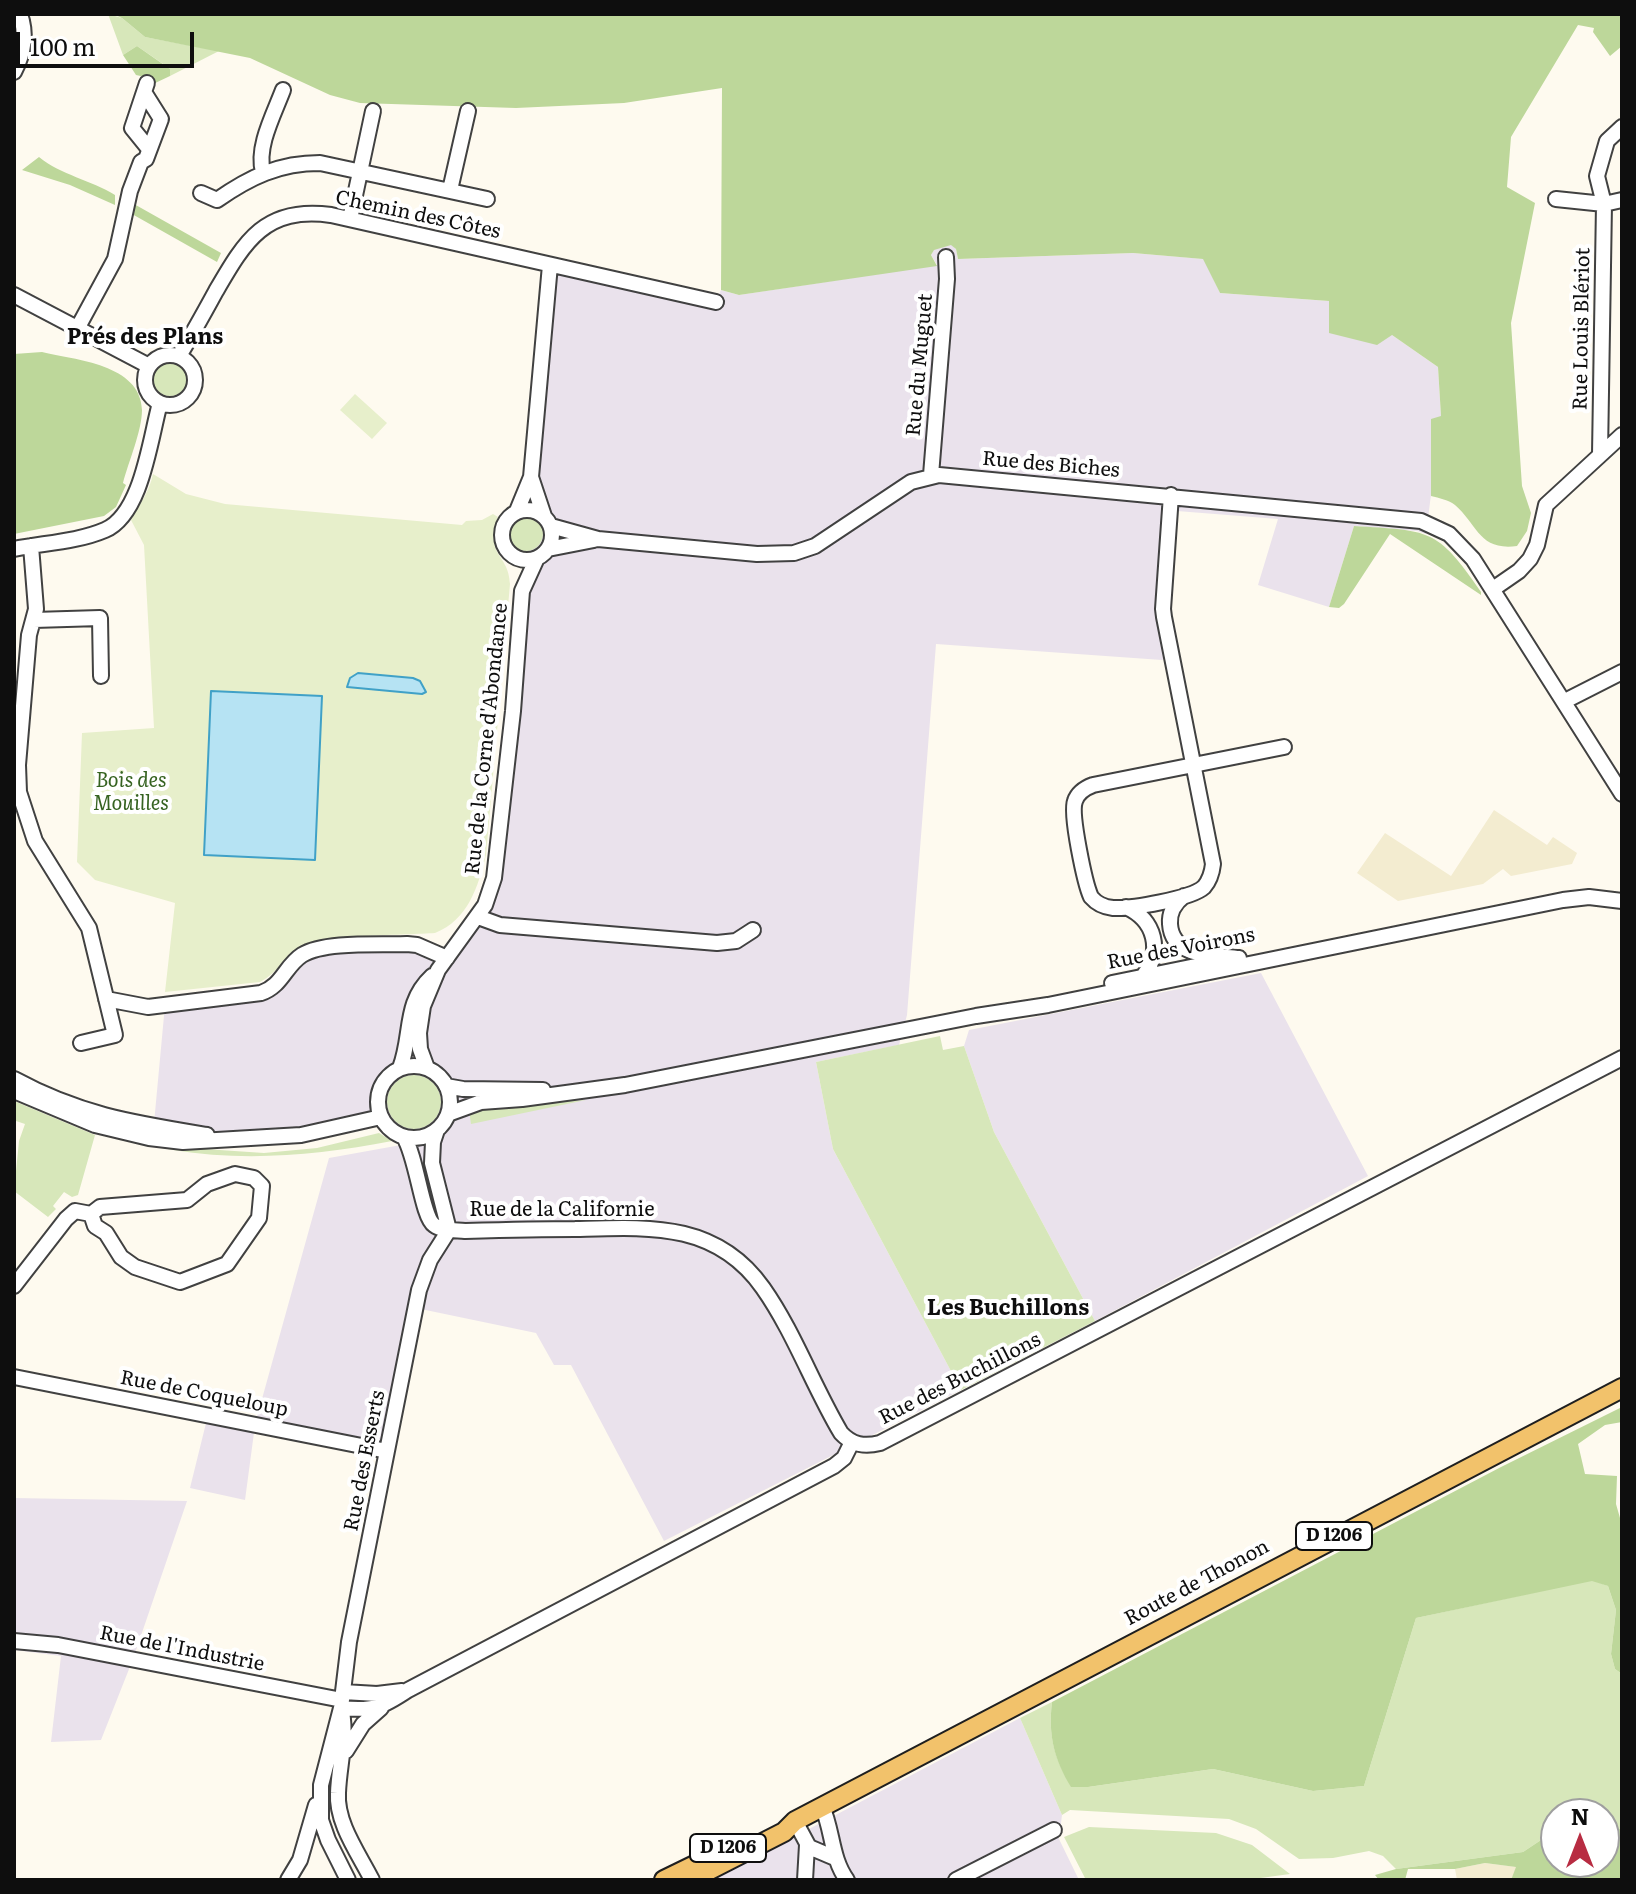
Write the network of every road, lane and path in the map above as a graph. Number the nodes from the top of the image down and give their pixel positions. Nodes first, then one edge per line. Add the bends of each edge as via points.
1 (20, 14) edge
2 (14, 72) edge
3 (283, 90) dead end
4 (373, 111) dead end
5 (468, 111) dead end
6 (1622, 127) edge
7 (149, 149) junction
8 (360, 170) junction
9 (263, 172) junction
10 (450, 190) junction
11 (201, 193) dead end
12 (487, 199) dead end
13 (1556, 199) dead end
14 (1622, 200) edge
15 (1604, 204) junction
16 (350, 219) junction
17 (946, 257) dead end
18 (550, 265) junction
19 (14, 295) edge
20 (716, 302) dead end
21 (77, 329) junction
22 (179, 356) junction
23 (149, 366) junction
24 (160, 403) junction
25 (1622, 435) edge
26 (1600, 454) junction
27 (931, 475) junction
28 (531, 477) junction
29 (1171, 495) junction
30 (517, 511) junction
31 (547, 521) junction
32 (598, 539) junction
33 (31, 546) junction
34 (14, 549) edge
35 (542, 553) junction
36 (513, 556) junction
37 (1493, 589) junction
38 (522, 591) junction
39 (34, 620) junction
40 (1622, 672) edge
41 (101, 676) dead end
42 (1565, 701) junction
43 (1284, 747) dead end
44 (1194, 764) junction
45 (1622, 794) edge
46 (1184, 896) junction
47 (1622, 898) edge
48 (1541, 905) junction
49 (1126, 907) junction
50 (1622, 910) edge
51 (478, 917) junction
52 (753, 930) dead end
53 (1397, 933) junction
54 (1239, 958) junction
55 (442, 964) junction
56 (1143, 976) junction
57 (106, 999) junction
58 (976, 1016) junction
59 (81, 1043) dead end
60 (1622, 1058) edge
61 (400, 1068) junction
62 (427, 1068) junction
63 (14, 1079) edge
64 (446, 1086) junction
65 (14, 1091) edge
66 (571, 1091) junction
67 (448, 1114) junction
68 (381, 1117) junction
69 (437, 1130) junction
70 (404, 1137) junction
71 (227, 1139) junction
72 (91, 1214) junction
73 (449, 1230) junction
74 (14, 1286) edge
75 (14, 1377) edge
76 (1622, 1388) edge
77 (852, 1442) junction
78 (387, 1451) junction
79 (14, 1641) edge
80 (408, 1690) junction
81 (342, 1700) junction
82 (381, 1708) junction
83 (341, 1761) junction
84 (321, 1785) junction
85 (822, 1806) junction
86 (795, 1821) junction
87 (1054, 1830) dead end
88 (328, 1840) junction
89 (351, 1840) junction
90 (807, 1845) junction
91 (303, 1850) junction
92 (835, 1858) junction
93 (364, 1865) junction
94 (841, 1878) edge
95 (345, 1879) edge
96 (288, 1880) edge
97 (372, 1880) edge
98 (664, 1880) edge
99 (690, 1880) edge
100 (805, 1880) edge
101 (956, 1880) edge

1 - 2 street via 25,30
3 - 9 street via 264,142
4 - 8 street
5 - 10 street
6 - 15 street, Rue Louis Blériot via 1607,141 1597,176
7 - 7 street via 161,119 145,87 132,128
7 - 21 street via 130,191 115,259
8 - 9 street via 308,163
8 - 10 street
8 - 16 street
9 - 11 street via 217,200
10 - 12 street
13 - 15 street
14 - 15 street
15 - 26 street, Rue Louis Blériot
16 - 18 street, Chemin des Côtes
16 - 22 street, Chemin des Côtes via 299,215 257,233 240,250
17 - 27 street, Rue du Muguet
18 - 20 street, Chemin des Côtes
18 - 28 street
19 - 21 street
21 - 23 street
22 - 23 street via 164,355
22 - 24 street via 193,370 194,389 182,402
23 - 24 street via 146,387
24 - 33 street via 134,496 120,519 90,535
25 - 26 street
26 - 37 street via 1546,505 1530,559
27 - 29 street, Rue des Biches
27 - 32 street, Rue des Biches via 900,488 800,552 775,555
28 - 30 street
28 - 31 street
29 - 37 street, Rue des Biches via 1427,523 1458,541
29 - 44 street via 1163,609
30 - 31 street via 533,510
30 - 36 street via 501,532
31 - 32 street, Rue des Biches
31 - 35 street via 552,539
32 - 35 street, Rue des Biches
33 - 34 street
33 - 39 street
35 - 36 street via 523,560
35 - 38 street, Rue de la Corne d'Abondance
36 - 38 street, Rue de la Corne d'Abondance
37 - 42 street, Rue des Biches
38 - 51 street, Rue de la Corne d'Abondance via 499,848
39 - 41 street via 100,618
39 - 57 street via 18,765 21,802 41,852 89,928
40 - 42 street
42 - 45 street, Rue des Biches
43 - 44 street
44 - 46 street via 1213,868 1204,887
44 - 49 street via 1093,785 1075,800 1073,815 1089,893 1099,904
46 - 49 street
46 - 54 street via 1170,922 1179,944 1199,953
47 - 48 street, Rue des Voirons via 1571,898
48 - 50 street, Rue des Voirons
48 - 53 street, Rue des Voirons
49 - 56 street via 1141,916 1154,937 1154,957
51 - 52 street via 500,925 717,943 736,941
51 - 55 street, Rue de la Corne d'Abondance
53 - 54 street, Rue des Voirons
53 - 58 street, Rue des Voirons
54 - 56 street, Rue des Voirons
55 - 57 street via 417,945 326,948 299,957 269,990 139,1007
55 - 61 street, Rue de la Corne d'Abondance via 415,995
55 - 62 street, Rue de la Corne d'Abondance via 419,1024
56 - 58 street, Rue des Voirons
57 - 59 street via 115,1035
58 - 66 street, Rue des Voirons
60 - 77 street, Rue des Buchillons via 880,1443
61 - 62 street
61 - 68 street via 381,1084
62 - 64 street
63 - 71 street via 98,1115
64 - 66 street, Rue des Voirons
64 - 67 street
65 - 71 street via 128,1134 183,1142
66 - 67 street, Rue des Voirons via 481,1102
67 - 69 street
68 - 70 street
68 - 71 street via 301,1135
69 - 70 street
69 - 73 street via 432,1163
70 - 73 street via 414,1157 426,1216
72 - 72 street via 100,1207 187,1200 226,1175 248,1176 263,1189 259,1218 227,1264 180,1282 121,1257
72 - 74 street via 75,1211 66,1219
73 - 77 street, Rue de la Californie via 656,1228 712,1243 739,1261 764,1289 836,1425
73 - 78 street, Rue des Esserts via 423,1275
75 - 78 street, Rue de Coqueloup
76 - 85 main road, Route de Thonon / D 1206
77 - 80 street via 834,1466
78 - 81 street, Rue des Esserts
79 - 81 street, Rue de l'Industrie
80 - 81 street
80 - 82 street
81 - 82 street via 366,1710
81 - 83 street, Rue des Esserts
81 - 84 street, Rue des Esserts
82 - 83 street
83 - 89 street, Rue des Esserts via 338,1804
84 - 88 street, Rue des Esserts via 320,1813
84 - 91 street
85 - 86 main road, Route de Thonon / D 1206
85 - 92 street
86 - 90 street
86 - 98 main road, Route de Thonon / D 1206 via 779,1822
86 - 99 main road, Route de Thonon / D 1206 via 784,1832
87 - 101 street
88 - 89 street
88 - 91 street
88 - 95 street, Rue des Esserts
89 - 93 street, Rue des Esserts
90 - 92 street
90 - 100 street
91 - 96 street
92 - 94 street
93 - 95 street
93 - 97 street, Rue des Esserts

